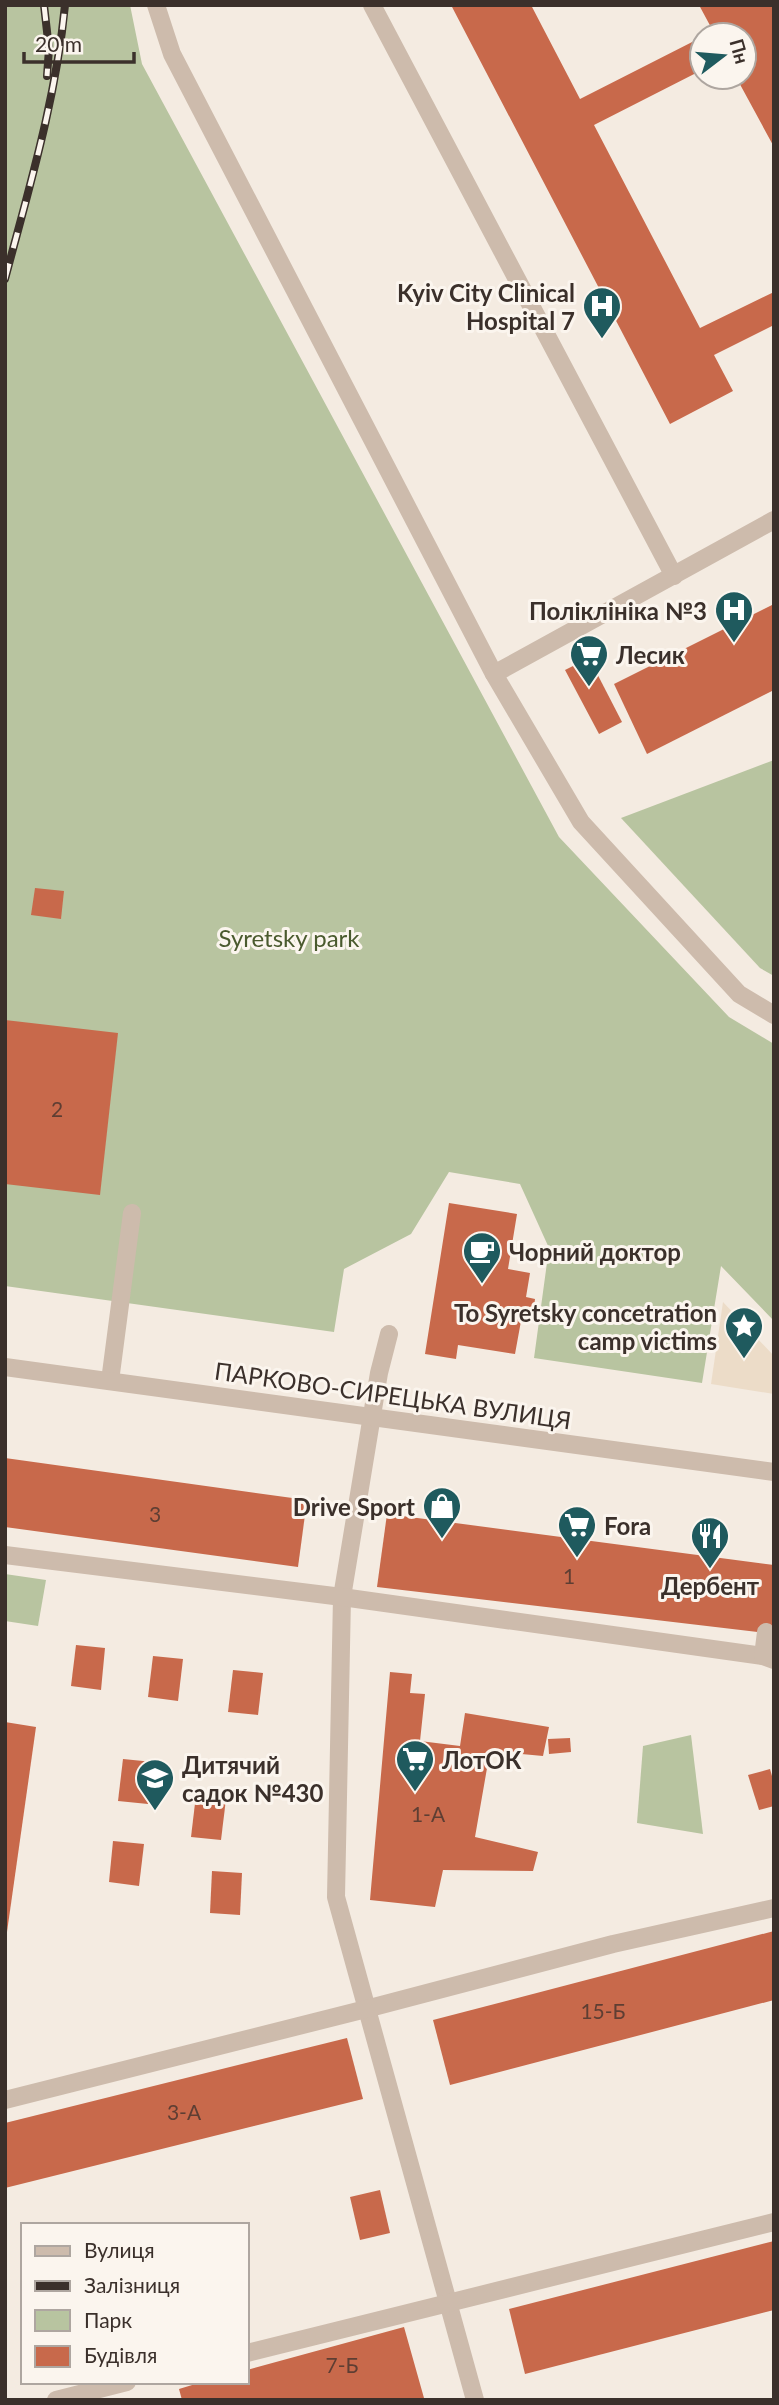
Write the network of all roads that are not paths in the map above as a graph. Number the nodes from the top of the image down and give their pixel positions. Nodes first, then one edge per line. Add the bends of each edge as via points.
1 (156, 5) edge
2 (372, 5) edge
3 (774, 520) edge
4 (674, 576) junction
5 (494, 674) junction
6 (774, 1014) edge
7 (132, 1213) dead end
8 (389, 1334) dead end
9 (5, 1367) edge
10 (110, 1381) junction
11 (372, 1417) junction
12 (774, 1472) edge
13 (5, 1555) edge
14 (342, 1597) junction
15 (766, 1632) dead end
16 (769, 1658) edge
17 (774, 1908) edge
18 (366, 2009) junction
19 (5, 2100) edge
20 (774, 2222) edge
21 (448, 2304) junction
22 (248, 2353) edge
23 (119, 2384) edge
24 (55, 2400) edge
25 (475, 2400) edge

1 - 5 street via 172,54
2 - 4 street
3 - 4 street
4 - 5 street
5 - 6 street via 581,822 739,994
7 - 10 street
8 - 11 street
9 - 10 street, ПАРКОВО-СИРЕЦЬКА ВУЛИЦЯ
10 - 11 street, ПАРКОВО-СИРЕЦЬКА ВУЛИЦЯ
11 - 12 street, ПАРКОВО-СИРЕЦЬКА ВУЛИЦЯ
11 - 14 street
13 - 14 street
14 - 16 street
14 - 18 street via 336,1897
15 - 16 street
17 - 18 street via 613,1944
18 - 19 street
18 - 21 street
20 - 21 street
21 - 22 street
21 - 25 street
23 - 24 street

